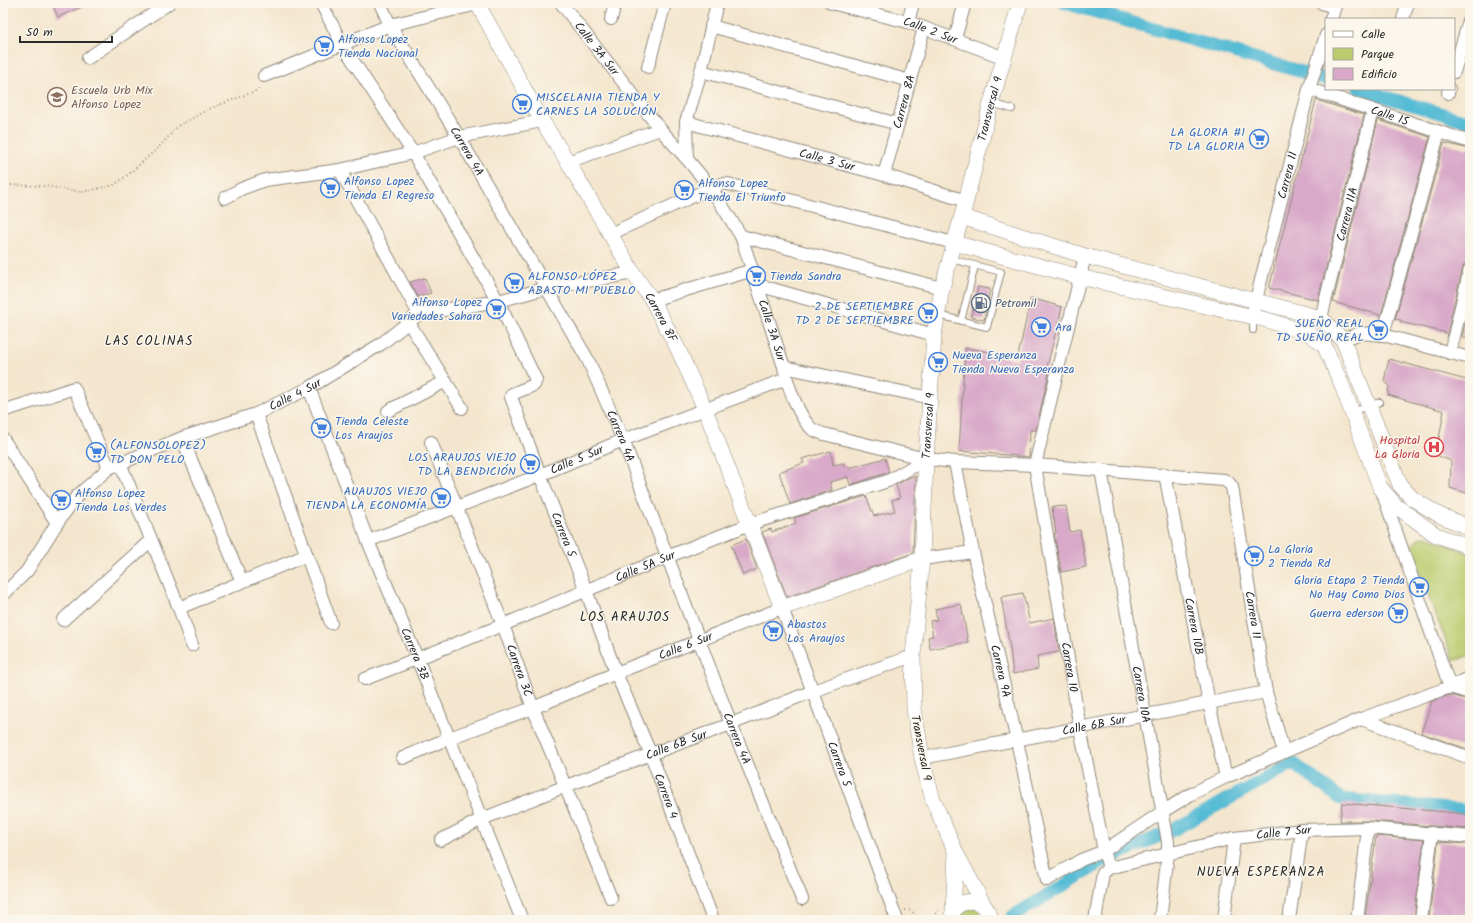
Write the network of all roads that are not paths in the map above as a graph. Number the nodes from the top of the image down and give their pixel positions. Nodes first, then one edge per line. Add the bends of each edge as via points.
1 (169, 3) edge
2 (321, 3) edge
3 (380, 3) edge
4 (561, 3) edge
5 (615, 3) edge
6 (665, 3) edge
7 (717, 3) edge
8 (831, 3) edge
9 (913, 3) edge
10 (964, 3) edge
11 (1020, 3) edge
12 (1322, 3) edge
13 (1408, 3) edge
14 (479, 4) edge
15 (1335, 5) edge
16 (854, 6) edge
17 (1470, 17) edge
18 (610, 18) dead end
19 (1331, 18) edge
20 (1404, 18) edge
21 (908, 22) junction
22 (390, 25) junction
23 (711, 26) junction
24 (924, 28) junction
25 (1325, 38) edge
26 (955, 39) junction
27 (342, 44) junction
28 (88, 58) dead end
29 (1005, 58) junction
30 (648, 67) dead end
31 (1455, 69) edge
32 (701, 71) junction
33 (264, 76) road end
34 (910, 81) junction
35 (1310, 89) junction
36 (991, 103) junction
37 (1012, 109) dead end
38 (1373, 110) junction
39 (542, 121) junction
40 (686, 122) junction
41 (898, 124) junction
42 (660, 129) junction
43 (1439, 132) junction
44 (459, 137) junction
45 (1470, 142) edge
46 (413, 152) junction
47 (687, 159) junction
48 (568, 162) junction
49 (340, 170) junction
50 (884, 175) junction
51 (711, 188) junction
52 (225, 198) dead end
53 (966, 201) junction
54 (962, 217) junction
55 (610, 234) junction
56 (741, 236) junction
57 (954, 243) junction
58 (1085, 256) junction
59 (950, 259) junction
60 (975, 266) junction
61 (1470, 269) edge
62 (753, 270) junction
63 (633, 273) junction
64 (1080, 277) junction
65 (758, 285) junction
66 (547, 288) junction
67 (942, 288) junction
68 (652, 300) junction
69 (498, 301) junction
70 (1255, 301) junction
71 (419, 314) junction
72 (938, 315) junction
73 (1321, 318) junction
74 (961, 321) junction
75 (408, 323) junction
76 (1253, 323) junction
77 (934, 335) junction
78 (1383, 335) junction
79 (1343, 340) junction
80 (1450, 353) junction
81 (1470, 358) edge
82 (785, 373) junction
83 (446, 381) junction
84 (309, 388) junction
85 (931, 398) junction
86 (1374, 404) junction
87 (462, 408) dead end
88 (706, 409) junction
89 (3, 411) edge
90 (388, 411) dead end
91 (1351, 412) junction
92 (256, 414) junction
93 (182, 438) junction
94 (3, 439) edge
95 (623, 440) junction
96 (431, 442) dead end
97 (926, 459) junction
98 (955, 462) junction
99 (115, 465) junction
100 (1035, 465) junction
101 (1101, 470) junction
102 (1164, 474) junction
103 (540, 475) junction
104 (1224, 480) joint
105 (1380, 487) junction
106 (457, 507) junction
107 (57, 523) junction
108 (750, 524) junction
109 (1470, 528) edge
110 (151, 540) junction
111 (368, 541) junction
112 (1470, 547) edge
113 (973, 552) junction
114 (307, 555) junction
115 (667, 557) junction
116 (922, 559) junction
117 (242, 582) junction
118 (586, 590) junction
119 (3, 595) edge
120 (179, 608) junction
121 (782, 608) junction
122 (63, 620) dead end
123 (331, 622) dead end
124 (503, 624) junction
125 (700, 640) junction
126 (192, 645) dead end
127 (913, 656) junction
128 (417, 658) junction
129 (616, 673) junction
130 (1470, 677) edge
131 (365, 679) dead end
132 (1450, 687) junction
133 (813, 691) junction
134 (1266, 692) junction
135 (1470, 693) edge
136 (1209, 703) junction
137 (533, 708) junction
138 (1144, 715) junction
139 (1361, 719) junction
140 (731, 724) junction
141 (1080, 728) junction
142 (449, 738) junction
143 (1017, 741) junction
144 (1284, 752) junction
145 (650, 755) junction
146 (404, 758) dead end
147 (922, 758) junction
148 (1470, 758) edge
149 (1226, 777) junction
150 (566, 786) junction
151 (1162, 812) junction
152 (482, 819) junction
153 (1368, 828) junction
154 (1302, 830) junction
155 (1432, 833) junction
156 (1470, 836) edge
157 (1234, 838) junction
158 (441, 840) dead end
159 (1168, 848) junction
160 (956, 853) junction
161 (1106, 862) junction
162 (1047, 880) joint
163 (611, 898) dead end
164 (802, 899) dead end
165 (990, 915) edge
166 (950, 917) edge
167 (522, 920) edge
168 (713, 920) edge
169 (897, 920) edge
170 (1095, 920) edge
171 (1160, 920) edge
172 (1224, 920) edge
173 (1289, 920) edge
174 (1357, 920) edge
175 (1421, 920) edge

1 - 28 street
2 - 27 street
3 - 22 street, Carrera 4A
4 - 42 street, Calle 3A Sur
5 - 18 street
6 - 30 street
7 - 23 street
8 - 16 street, Calle 2 Sur
9 - 21 street
10 - 26 street
11 - 29 street, Transversal 9
12 - 15 street
13 - 20 street
14 - 22 street
14 - 39 street, Carrera 8F
15 - 19 street
16 - 21 street, Calle 2 Sur
17 - 31 street
21 - 24 street, Calle 2 Sur
22 - 27 street
22 - 44 street, Carrera 4A
23 - 32 street
23 - 34 street
24 - 26 street, Calle 2 Sur
24 - 34 street, Carrera 8A
25 - 35 street, Carrera 11
26 - 29 street, Calle 2 Sur
27 - 33 street
27 - 46 street
29 - 36 street, Transversal 9
32 - 40 street
32 - 41 street
34 - 41 street, Carrera 8A
35 - 38 street, Calle 1S
35 - 70 street, Carrera 11
36 - 37 lane
36 - 53 street, Transversal 9
38 - 43 street, Calle 1S
38 - 73 street, Carrera 11A
39 - 44 street
39 - 48 street, Carrera 8F
40 - 47 street
40 - 50 street, Calle 3 Sur
41 - 50 street, Carrera 8A
42 - 47 street, Calle 3A Sur
42 - 48 street
43 - 45 street, Calle 1S
43 - 78 street
44 - 46 street
44 - 66 street, Carrera 4A
46 - 49 street
46 - 69 street
47 - 51 street, Calle 3A Sur
48 - 55 street, Carrera 8F
49 - 52 street via 265,180
49 - 71 street
50 - 53 street, Calle 3 Sur
51 - 55 street
51 - 56 street, Calle 3A Sur
51 - 57 street via 728,184
53 - 54 street, Transversal 9
54 - 57 street, Transversal 9
54 - 58 street
55 - 63 street, Carrera 8F
56 - 62 street, Calle 3A Sur
56 - 67 street
57 - 59 street, Transversal 9
57 - 64 street
58 - 64 street
58 - 70 street
59 - 60 lane
59 - 67 street, Transversal 9
60 - 74 lane
60 - 74 lane via 1001,272 987,327
61 - 80 street
62 - 65 street, Calle 3A Sur
62 - 68 street
63 - 66 street, Calle 4 Sur
63 - 68 street, Carrera 8F
64 - 76 street
64 - 100 street
65 - 77 street
65 - 82 street, Calle 3A Sur
66 - 69 street, Calle 4 Sur
66 - 95 street, Carrera 4A via 588,360
67 - 72 street, Transversal 9
68 - 88 street, Carrera 8F
69 - 71 street, Calle 4 Sur
69 - 103 street, Carrera 5 via 536,380 534,386 512,394 511,397
70 - 73 street
70 - 76 street, Carrera 11
71 - 75 street, Calle 4 Sur
72 - 74 lane
72 - 77 street, Transversal 9
73 - 79 street
75 - 83 street
75 - 84 street, Calle 4 Sur via 381,344
76 - 91 street via 1267,320 1310,334 1324,345
77 - 85 street, Transversal 9
78 - 79 street via 1360,332
78 - 80 street
79 - 86 street
80 - 81 street
82 - 85 street
82 - 88 street, Calle 5 Sur
82 - 97 street, Calle 3A Sur via 803,419 813,429 824,434
83 - 87 street
83 - 90 street
84 - 92 street, Calle 4 Sur
84 - 111 street, Carrera 3B
85 - 97 street, Transversal 9
86 - 91 lane
86 - 109 street via 1400,485 1412,498
88 - 95 street, Calle 5 Sur
88 - 108 street, Carrera 8F
89 - 99 street via 74,388
91 - 105 street
92 - 93 street, Calle 4 Sur
92 - 114 street
93 - 99 street, Calle 4 Sur
93 - 117 street
94 - 107 street
95 - 103 street, Calle 5 Sur
95 - 115 street, Carrera 4A
96 - 106 street, Carrera 3C
97 - 98 street, Calle 3A Sur
97 - 108 street, Calle 5A Sur via 888,481
97 - 116 street, Transversal 9
98 - 100 street, Calle 3A Sur
98 - 113 street, Carrera 9A
99 - 107 street, Calle 4 Sur via 78,496
99 - 110 street
100 - 101 street, Calle 3A Sur
100 - 141 street, Carrera 10
101 - 102 street, Calle 3A Sur
101 - 138 street, Carrera 10A
102 - 104 street, Calle 3A Sur
102 - 136 street, Carrera 10B
103 - 106 street, Calle 5 Sur
103 - 118 street, Carrera 5
104 - 134 street, Carrera 11 via 1232,487
105 - 112 street via 1396,506 1436,535
105 - 132 street
106 - 111 street, Calle 5 Sur
106 - 124 street, Carrera 3C
107 - 119 street, Calle 4 Sur via 28,571
108 - 115 street, Calle 5A Sur
108 - 121 street, Carrera 8F
110 - 120 street
110 - 122 street
111 - 128 street, Carrera 3B
113 - 116 street, Calle 6 Sur
113 - 143 street, Carrera 9A
114 - 117 street
114 - 123 street
115 - 118 street, Calle 5A Sur
115 - 125 street, Carrera 4A
116 - 121 street, Calle 6 Sur
116 - 127 street, Transversal 9
117 - 120 street
118 - 124 street, Calle 5A Sur
118 - 129 street, Carrera 5
120 - 126 street
121 - 125 street, Calle 6 Sur
121 - 133 street, Carrera 5
124 - 128 street, Calle 5A Sur
124 - 137 street, Carrera 3C
125 - 129 street, Calle 6 Sur
125 - 140 street, Carrera 4A
127 - 133 street, Calle 6B Sur
127 - 147 street, Transversal 9 via 914,709
128 - 131 street, Calle 5A Sur
128 - 142 street, Carrera 3B
129 - 137 street, Calle 6 Sur
129 - 145 street, Carrera 4
130 - 132 street, Calle 7 Sur
132 - 135 street
132 - 139 street, Calle 7 Sur
133 - 140 street, Calle 6B Sur
133 - 169 street, Carrera 5
134 - 136 street, Calle 6B Sur
134 - 144 street, Carrera 11
136 - 138 street, Calle 6B Sur
136 - 149 street, Carrera 10B
137 - 142 street, Calle 6 Sur
137 - 150 street, Carrera 3C
138 - 141 street, Calle 6B Sur
138 - 151 street, Carrera 10A
139 - 144 street, Calle 7 Sur
139 - 148 street
140 - 145 street, Calle 6B Sur
140 - 164 street, Carrera 4A
141 - 143 street, Calle 6B Sur
141 - 161 street, Carrera 10
142 - 146 street, Calle 6 Sur
142 - 152 street, Carrera 3B
143 - 147 street, Calle 6B Sur
143 - 162 street, Carrera 9A
144 - 149 street, Calle 7 Sur
145 - 150 street, Calle 6B Sur
145 - 168 street, Carrera 4
147 - 160 street, Transversal 9 via 933,800
149 - 151 street, Calle 7 Sur
150 - 152 street, Calle 6B Sur
150 - 163 street, Carrera 3C
151 - 159 street, Carrera 10A
151 - 161 street, Calle 7 Sur
152 - 158 street, Calle 6B Sur
152 - 167 street, Carrera 3B
153 - 154 street, Calle 7 Sur
153 - 155 street, Calle 7 Sur
153 - 174 street
154 - 157 street, Calle 7 Sur
154 - 173 street
155 - 156 street, Calle 7 Sur
155 - 175 street
157 - 159 street, Calle 7 Sur
157 - 172 street
159 - 161 street, Calle 7 Sur
159 - 171 street, Carrera 10A
160 - 165 street, Transversal 9
160 - 166 street, Transversal 9
161 - 162 street, Calle 7 Sur via 1081,860
161 - 170 street, Carrera 10
165 - 166 street via 979,903 972,901 958,906

